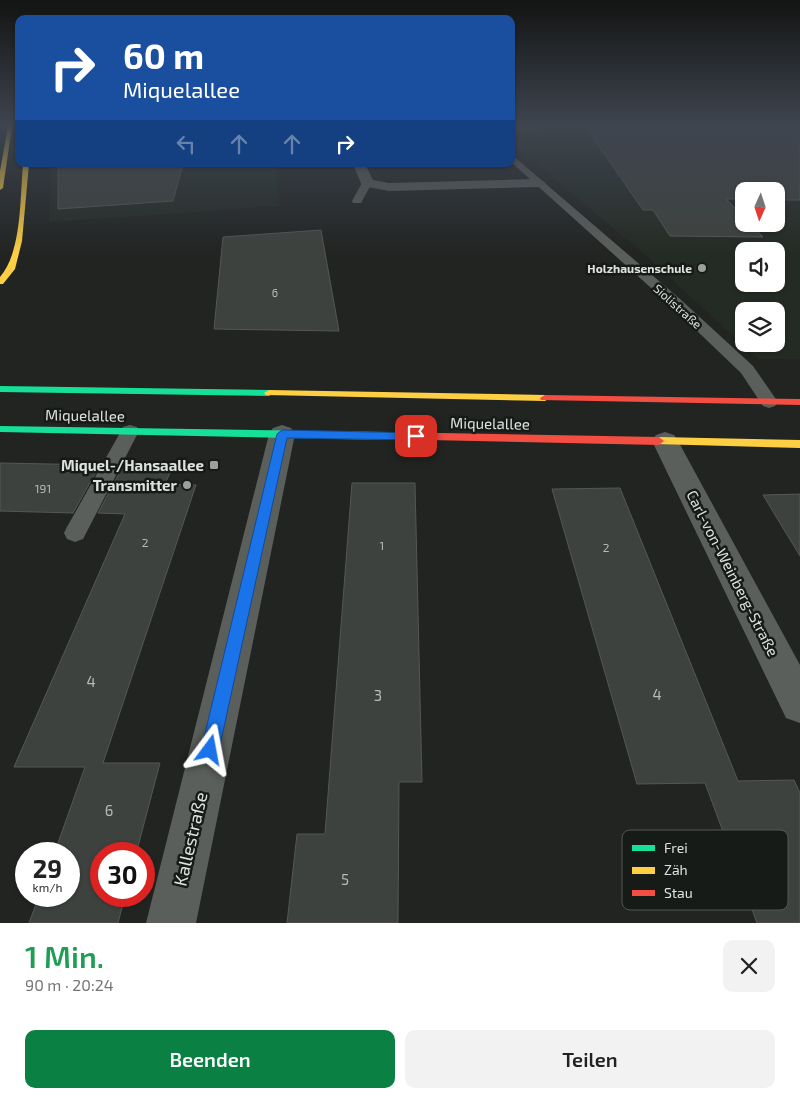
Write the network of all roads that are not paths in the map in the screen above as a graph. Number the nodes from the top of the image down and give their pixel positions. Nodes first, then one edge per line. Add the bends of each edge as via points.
1 (3, 169) edge
2 (26, 169) edge
3 (361, 169) edge
4 (524, 169) edge
5 (367, 183) junction
6 (539, 183) junction
7 (0, 188) edge
8 (357, 201) dead end
9 (0, 282) edge
10 (0, 390) edge
11 (769, 402) junction
12 (800, 402) edge
13 (0, 429) edge
14 (130, 431) junction
15 (282, 434) junction
16 (665, 441) junction
17 (800, 444) edge
18 (75, 533) dead end
19 (800, 704) edge
20 (171, 923) edge

1 - 7 main road
2 - 9 main road via 19,241 11,269
3 - 5 street
4 - 6 lane, Siolistraße
5 - 6 street via 389,187
5 - 8 lane
6 - 11 lane, Siolistraße via 747,370
10 - 11 main road, Miquelallee
11 - 12 main road, Miquelallee
13 - 14 main road, Miquelallee
14 - 15 main road, Miquelallee
14 - 18 lane
15 - 16 main road, Miquelallee
15 - 20 street, Kallestraße
16 - 17 main road, Miquelallee
16 - 19 street, Carl-von-Weinberg-Straße

